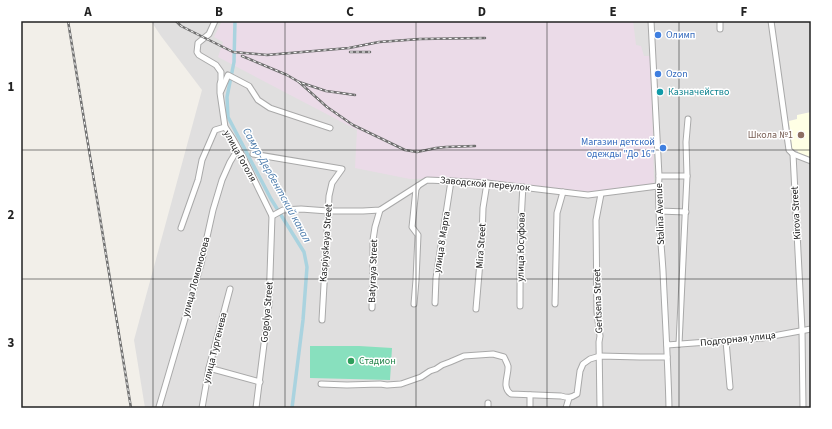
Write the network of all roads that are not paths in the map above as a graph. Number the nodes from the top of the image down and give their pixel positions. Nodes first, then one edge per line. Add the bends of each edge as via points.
1 (215, 21) edge
2 (651, 21) edge
3 (720, 21) edge
4 (771, 21) edge
5 (720, 29) dead end
6 (220, 93) junction
7 (688, 119) dead end
8 (225, 128) junction
9 (330, 128) dead end
10 (238, 150) junction
11 (253, 154) dead end
12 (793, 154) junction
13 (811, 161) edge
14 (659, 176) junction
15 (687, 176) junction
16 (451, 180) junction
17 (487, 183) junction
18 (418, 186) junction
19 (658, 186) junction
20 (523, 187) junction
21 (563, 192) junction
22 (601, 194) junction
23 (380, 210) junction
24 (328, 211) junction
25 (659, 211) junction
26 (686, 212) junction
27 (274, 215) junction
28 (181, 228) dead end
29 (230, 289) dead end
30 (435, 303) dead end
31 (414, 304) dead end
32 (555, 304) dead end
33 (520, 306) dead end
34 (372, 308) dead end
35 (476, 308) dead end
36 (322, 320) dead end
37 (811, 329) edge
38 (802, 330) junction
39 (726, 341) junction
40 (667, 343) junction
41 (679, 344) junction
42 (600, 356) junction
43 (667, 357) junction
44 (209, 368) junction
45 (260, 382) junction
46 (321, 384) dead end
47 (730, 387) dead end
48 (530, 395) junction
49 (569, 398) junction
50 (159, 407) edge
51 (202, 408) edge
52 (256, 408) edge
53 (530, 408) edge
54 (566, 408) edge
55 (600, 408) edge
56 (669, 408) edge
57 (803, 408) edge

1 - 6 street, улица Гоголя via 209,34 198,43 197,52 216,65 221,72
2 - 14 street, Stalina Avenue
3 - 5 street
4 - 12 street, Kirova Street via 789,150
6 - 8 street, улица Гоголя
6 - 9 street via 228,75 249,86 258,100 270,108
7 - 15 street
8 - 10 street, улица Гоголя
8 - 28 street via 215,130 208,144
10 - 27 street, улица Гоголя
10 - 50 street, улица Ломоносова via 222,180 201,264
11 - 24 street, Kaspiyskaya Street via 342,169 332,183
12 - 13 street
12 - 38 street, Kirova Street
14 - 15 street
14 - 19 street, Stalina Avenue
15 - 26 street
16 - 17 street, Заводской переулок
16 - 18 street, Заводской переулок via 427,180
16 - 30 street, улица 8 Марта via 436,278
17 - 20 street, Заводской переулок
17 - 35 street, Mira Street
18 - 23 street, Заводской переулок
18 - 31 street via 412,227 418,235
19 - 22 street, Заводской переулок
19 - 25 street, Stalina Avenue
20 - 21 street, Заводской переулок
20 - 33 street, улица Юсуфова
21 - 22 street, Заводской переулок via 588,196
21 - 32 street via 557,213
22 - 42 street, Gertsena Street via 596,220
23 - 24 street, Заводской переулок
23 - 34 street, Batyraya Street via 373,240
24 - 27 street, Заводской переулок via 281,210
24 - 36 street, Kaspiyskaya Street
25 - 26 street
25 - 40 street, Stalina Avenue
26 - 41 street
27 - 45 street, Gogolya Street via 269,304
29 - 44 street, улица Тургенева
37 - 38 street, Подгорная улица
38 - 39 street, Подгорная улица via 762,338
38 - 57 street, Kirova Street
39 - 41 street, Подгорная улица
39 - 47 street
40 - 41 street, Подгорная улица
40 - 43 street, Stalina Avenue
42 - 43 street
42 - 49 street via 583,364 577,394
42 - 55 street, Gertsena Street
43 - 56 street, Stalina Avenue
44 - 45 street
44 - 51 street, улица Тургенева
45 - 52 street, Gogolya Street
46 - 48 street via 401,384 464,356 493,354 504,357 508,366 507,391 510,394
48 - 49 street
48 - 53 street
49 - 54 street

